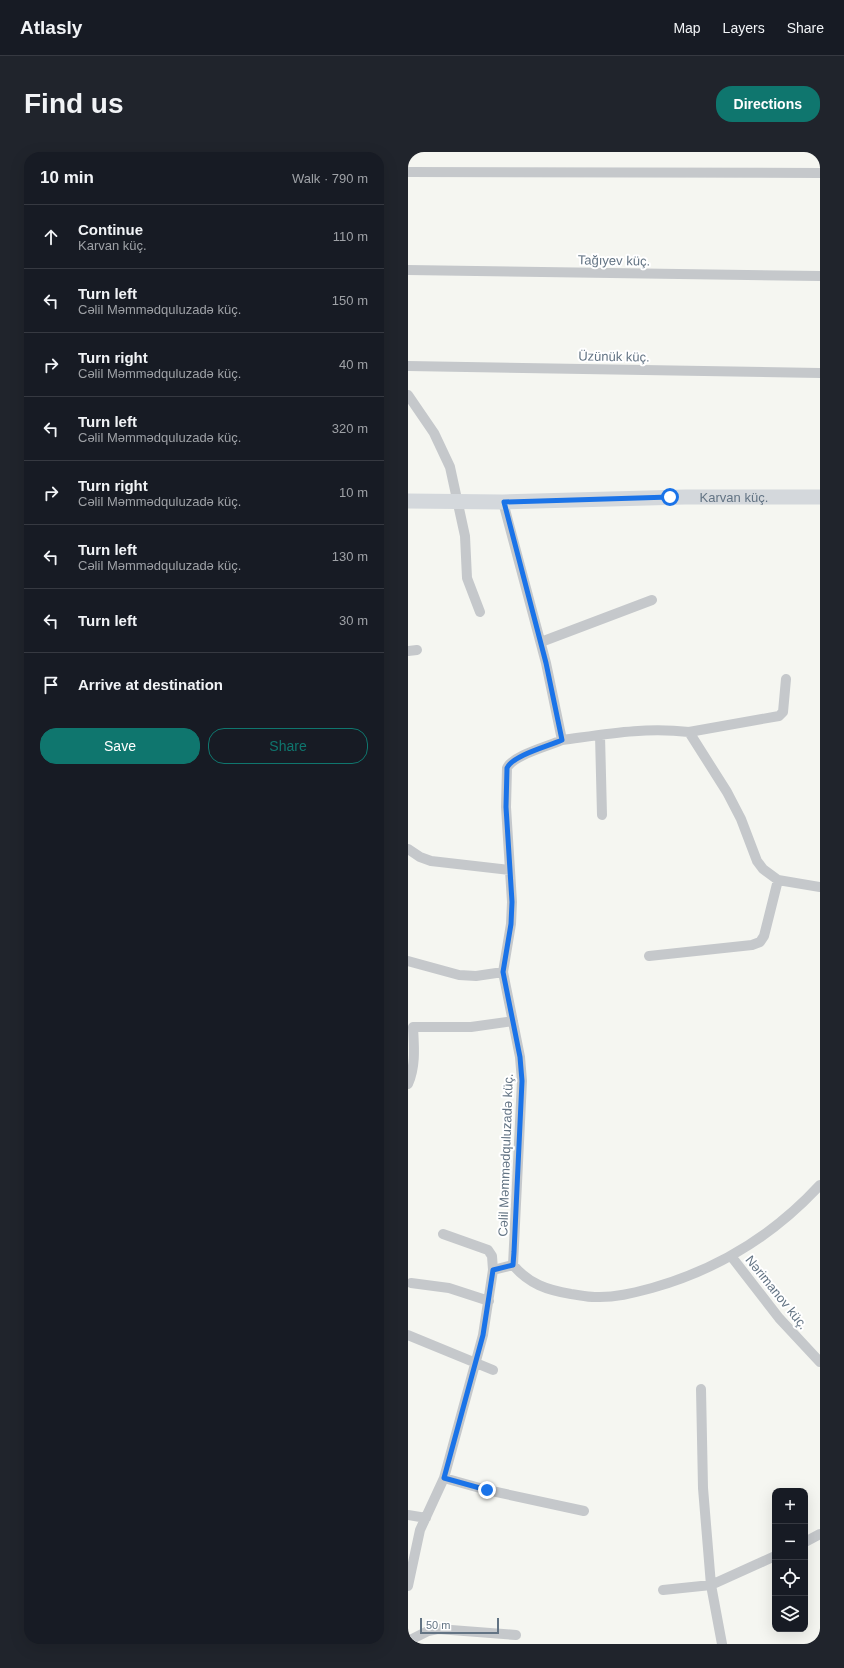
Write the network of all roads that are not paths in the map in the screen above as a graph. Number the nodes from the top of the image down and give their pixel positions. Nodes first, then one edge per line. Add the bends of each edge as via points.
1 (408, 172) edge
2 (820, 173) edge
3 (408, 270) edge
4 (820, 276) edge
5 (408, 366) edge
6 (820, 372) edge
7 (408, 395) edge
8 (820, 497) edge
9 (408, 501) edge
10 (457, 502) junction
11 (504, 502) junction
12 (652, 600) dead end
13 (480, 612) dead end
14 (541, 642) junction
15 (786, 679) dead end
16 (689, 732) junction
17 (600, 735) junction
18 (562, 740) junction
19 (602, 816) dead end
20 (408, 849) edge
21 (510, 870) junction
22 (778, 880) junction
23 (820, 887) edge
24 (649, 956) dead end
25 (408, 961) edge
26 (503, 972) junction
27 (513, 1021) junction
28 (408, 1084) edge
29 (820, 1185) edge
30 (443, 1234) dead end
31 (731, 1256) junction
32 (513, 1265) junction
33 (493, 1270) junction
34 (411, 1283) dead end
35 (489, 1302) junction
36 (408, 1335) edge
37 (820, 1362) edge
38 (475, 1364) junction
39 (493, 1370) dead end
40 (701, 1389) dead end
41 (444, 1478) junction
42 (584, 1511) dead end
43 (408, 1515) edge
44 (426, 1518) junction
45 (820, 1534) edge
46 (808, 1540) edge
47 (772, 1557) edge
48 (710, 1585) junction
49 (408, 1586) edge
50 (663, 1590) dead end
51 (516, 1635) dead end
52 (408, 1643) edge
53 (722, 1644) edge

1 - 2 street
3 - 4 street, Tağıyev küç.
5 - 6 street, Üzünük küç.
7 - 10 street via 434,432 445,454
8 - 11 street, Karvan küç. via 685,497
9 - 10 street, Karvan küç.
10 - 11 street, Karvan küç.
10 - 13 street via 467,545 467,578
11 - 14 street
12 - 14 street
14 - 18 street
15 - 16 street, Cəlil Məmmədquluzadə küç. via 783,712 779,716
16 - 17 street, Cəlil Məmmədquluzadə küç. via 660,729
16 - 22 street via 727,792 741,819 757,861 766,872
17 - 18 street, Cəlil Məmmədquluzadə küç.
17 - 19 street
18 - 21 street, Cəlil Məmmədquluzadə küç. via 517,758 507,768 506,807
20 - 21 street via 431,861
21 - 26 street, Cəlil Məmmədquluzadə küç. via 511,924
22 - 23 street
22 - 24 street via 764,936 760,942
25 - 26 street via 459,975 476,976
26 - 27 street, Cəlil Məmmədquluzadə küç.
27 - 28 street via 471,1027 413,1027 414,1055
27 - 32 street, Cəlil Məmmədquluzadə küç. via 522,1081
29 - 31 street via 775,1226
30 - 33 street via 488,1250 492,1256
31 - 32 street via 679,1280 614,1297 563,1292 536,1284 527,1280
31 - 37 street, Nərimanov küç. via 779,1318
32 - 33 street
33 - 35 street
34 - 35 street via 449,1288
35 - 38 street
36 - 38 street
38 - 39 street
38 - 41 street
40 - 48 street via 703,1488
41 - 42 street
41 - 44 street
43 - 44 street
44 - 49 street via 417,1541
45 - 46 street
47 - 48 street
48 - 50 street
48 - 53 street
51 - 52 street via 438,1629 428,1631

